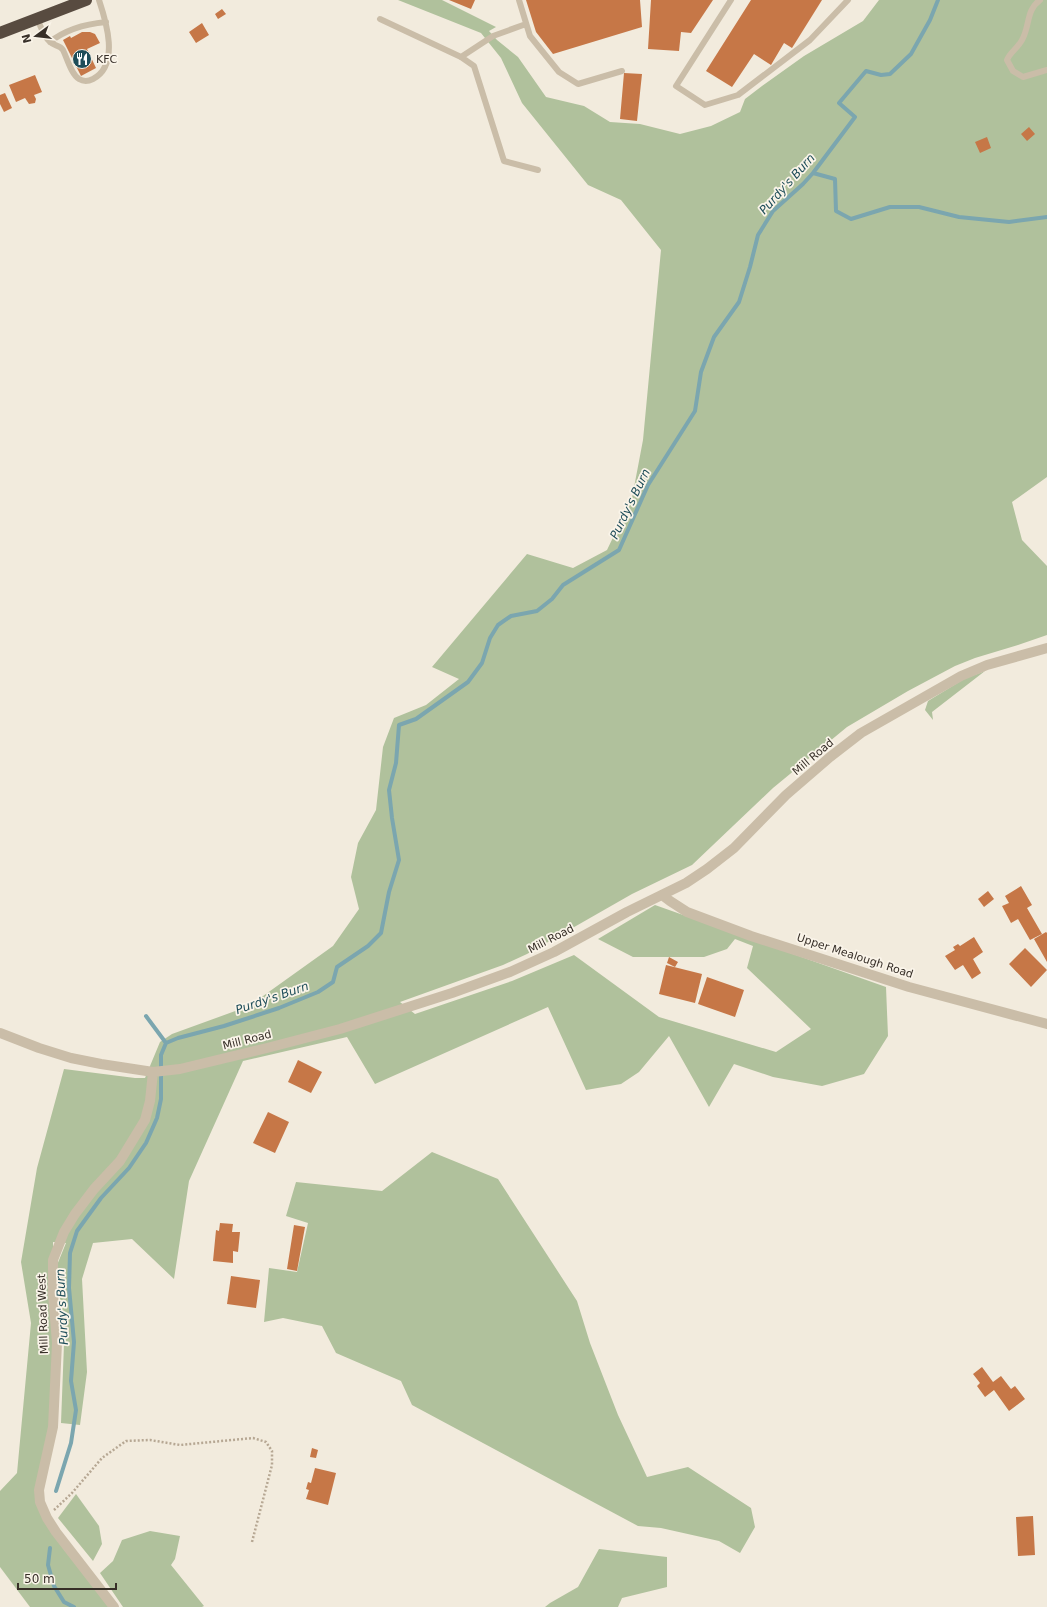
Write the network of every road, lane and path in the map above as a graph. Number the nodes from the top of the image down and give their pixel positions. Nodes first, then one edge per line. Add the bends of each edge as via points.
1 (86, 0) edge
2 (99, 0) edge
3 (519, 0) edge
4 (731, 0) edge
5 (848, 0) edge
6 (1040, 0) edge
7 (36, 18) junction
8 (380, 19) dead end
9 (106, 22) junction
10 (526, 24) junction
11 (0, 33) edge
12 (50, 42) junction
13 (461, 57) junction
14 (1047, 70) edge
15 (622, 71) dead end
16 (538, 170) dead end
17 (1047, 648) edge
18 (662, 895) junction
19 (1047, 1024) edge
20 (0, 1033) edge
21 (153, 1072) junction
22 (47, 1518) junction
23 (252, 1542) dead end
24 (114, 1607) edge

1 - 7 highway
2 - 9 lane
3 - 10 lane
4 - 5 lane via 676,86 705,105 738,95 810,40
6 - 14 lane via 1029,13 1022,40 1007,60 1013,72 1023,76
7 - 11 highway
7 - 12 lane
8 - 13 lane
9 - 12 lane via 82,26
9 - 12 lane via 109,36 107,61 103,70 89,81 78,78 62,48
10 - 13 lane via 490,37
10 - 15 lane via 530,36 559,72 578,84
13 - 16 lane via 474,66 504,161
17 - 18 street, Mill Road via 987,665 961,676 861,733 786,795 734,848 707,869
18 - 19 street, Upper Mealough Road via 687,912 751,936 909,986
18 - 21 street, Mill Road via 554,952 474,986 267,1048 180,1069
20 - 21 street, Mill Road via 71,1058
21 - 22 street, Mill Road West via 145,1120 120,1161 75,1214 64,1232 53,1260 53,1294 58,1343 53,1427 39,1490 40,1502
22 - 23 path via 102,1458 126,1441 150,1440 180,1445 253,1438 266,1442 272,1451 272,1465
22 - 24 street, Mill Road West

